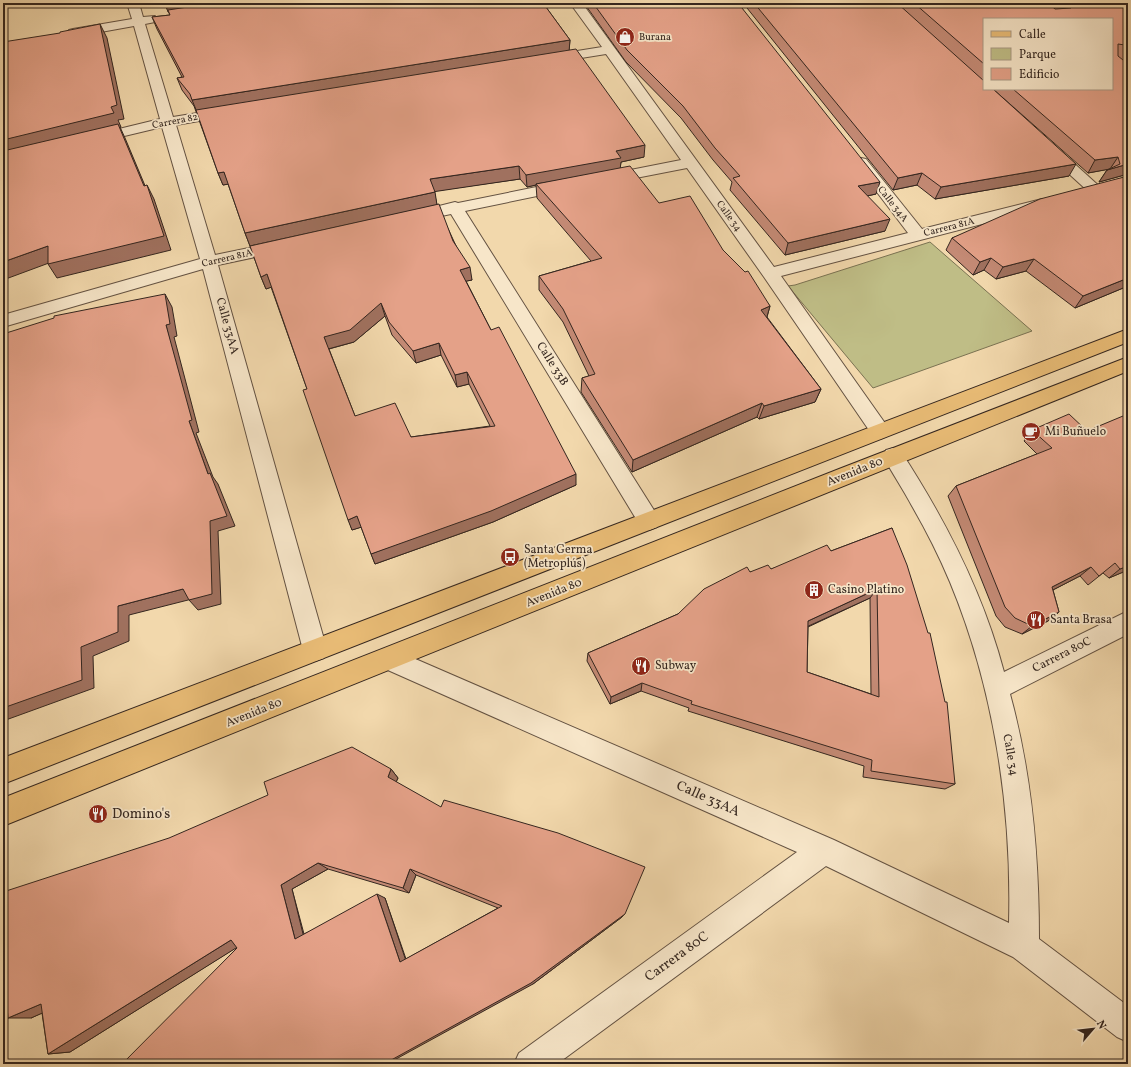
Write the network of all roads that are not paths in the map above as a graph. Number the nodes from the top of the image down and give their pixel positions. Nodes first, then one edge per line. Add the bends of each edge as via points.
1 (133, 3) edge
2 (576, 3) edge
3 (160, 18) edge
4 (138, 21) junction
5 (63, 35) edge
6 (610, 50) junction
7 (540, 61) edge
8 (237, 110) edge
9 (167, 122) junction
10 (85, 142) edge
11 (1042, 142) edge
12 (854, 154) edge
13 (690, 162) junction
14 (1094, 190) edge
15 (1057, 200) edge
16 (455, 207) junction
17 (401, 219) edge
18 (918, 235) junction
19 (294, 243) edge
20 (210, 262) junction
21 (770, 273) junction
22 (3, 321) edge
23 (1128, 335) edge
24 (1128, 364) edge
25 (880, 431) junction
26 (893, 456) junction
27 (649, 521) junction
28 (1127, 624) edge
29 (315, 650) junction
30 (390, 659) junction
31 (997, 688) junction
32 (3, 771) edge
33 (3, 812) edge
34 (824, 850) junction
35 (1024, 946) junction
36 (1128, 1026) edge
37 (541, 1060) edge

1 - 4 street, Calle 33AA
2 - 6 street, Calle 34
3 - 4 street
4 - 5 street
4 - 9 street, Calle 33AA
6 - 7 street
6 - 13 street, Calle 34
8 - 9 street, Carrera 82
9 - 10 street, Carrera 82
9 - 20 street, Calle 33AA
11 - 14 street
12 - 18 street, Calle 34A
13 - 16 street
13 - 21 street, Calle 34
15 - 18 street, Carrera 81A
16 - 17 street
16 - 27 street, Calle 33B
18 - 21 street, Carrera 81A
19 - 20 street, Carrera 81A
20 - 22 street, Carrera 81A
20 - 29 street, Calle 33AA
21 - 25 street, Calle 34
23 - 25 main road
24 - 26 main road, Avenida 80
25 - 27 main road
26 - 30 main road, Avenida 80
26 - 31 street, Calle 34 via 928,512 959,576
27 - 29 main road
28 - 31 street, Carrera 80C
29 - 32 main road
30 - 33 main road, Avenida 80
30 - 34 street, Calle 33AA
31 - 35 street, Calle 34 via 1018,807 1024,874
34 - 35 street, Calle 33AA
34 - 37 street, Carrera 80C
35 - 36 street

